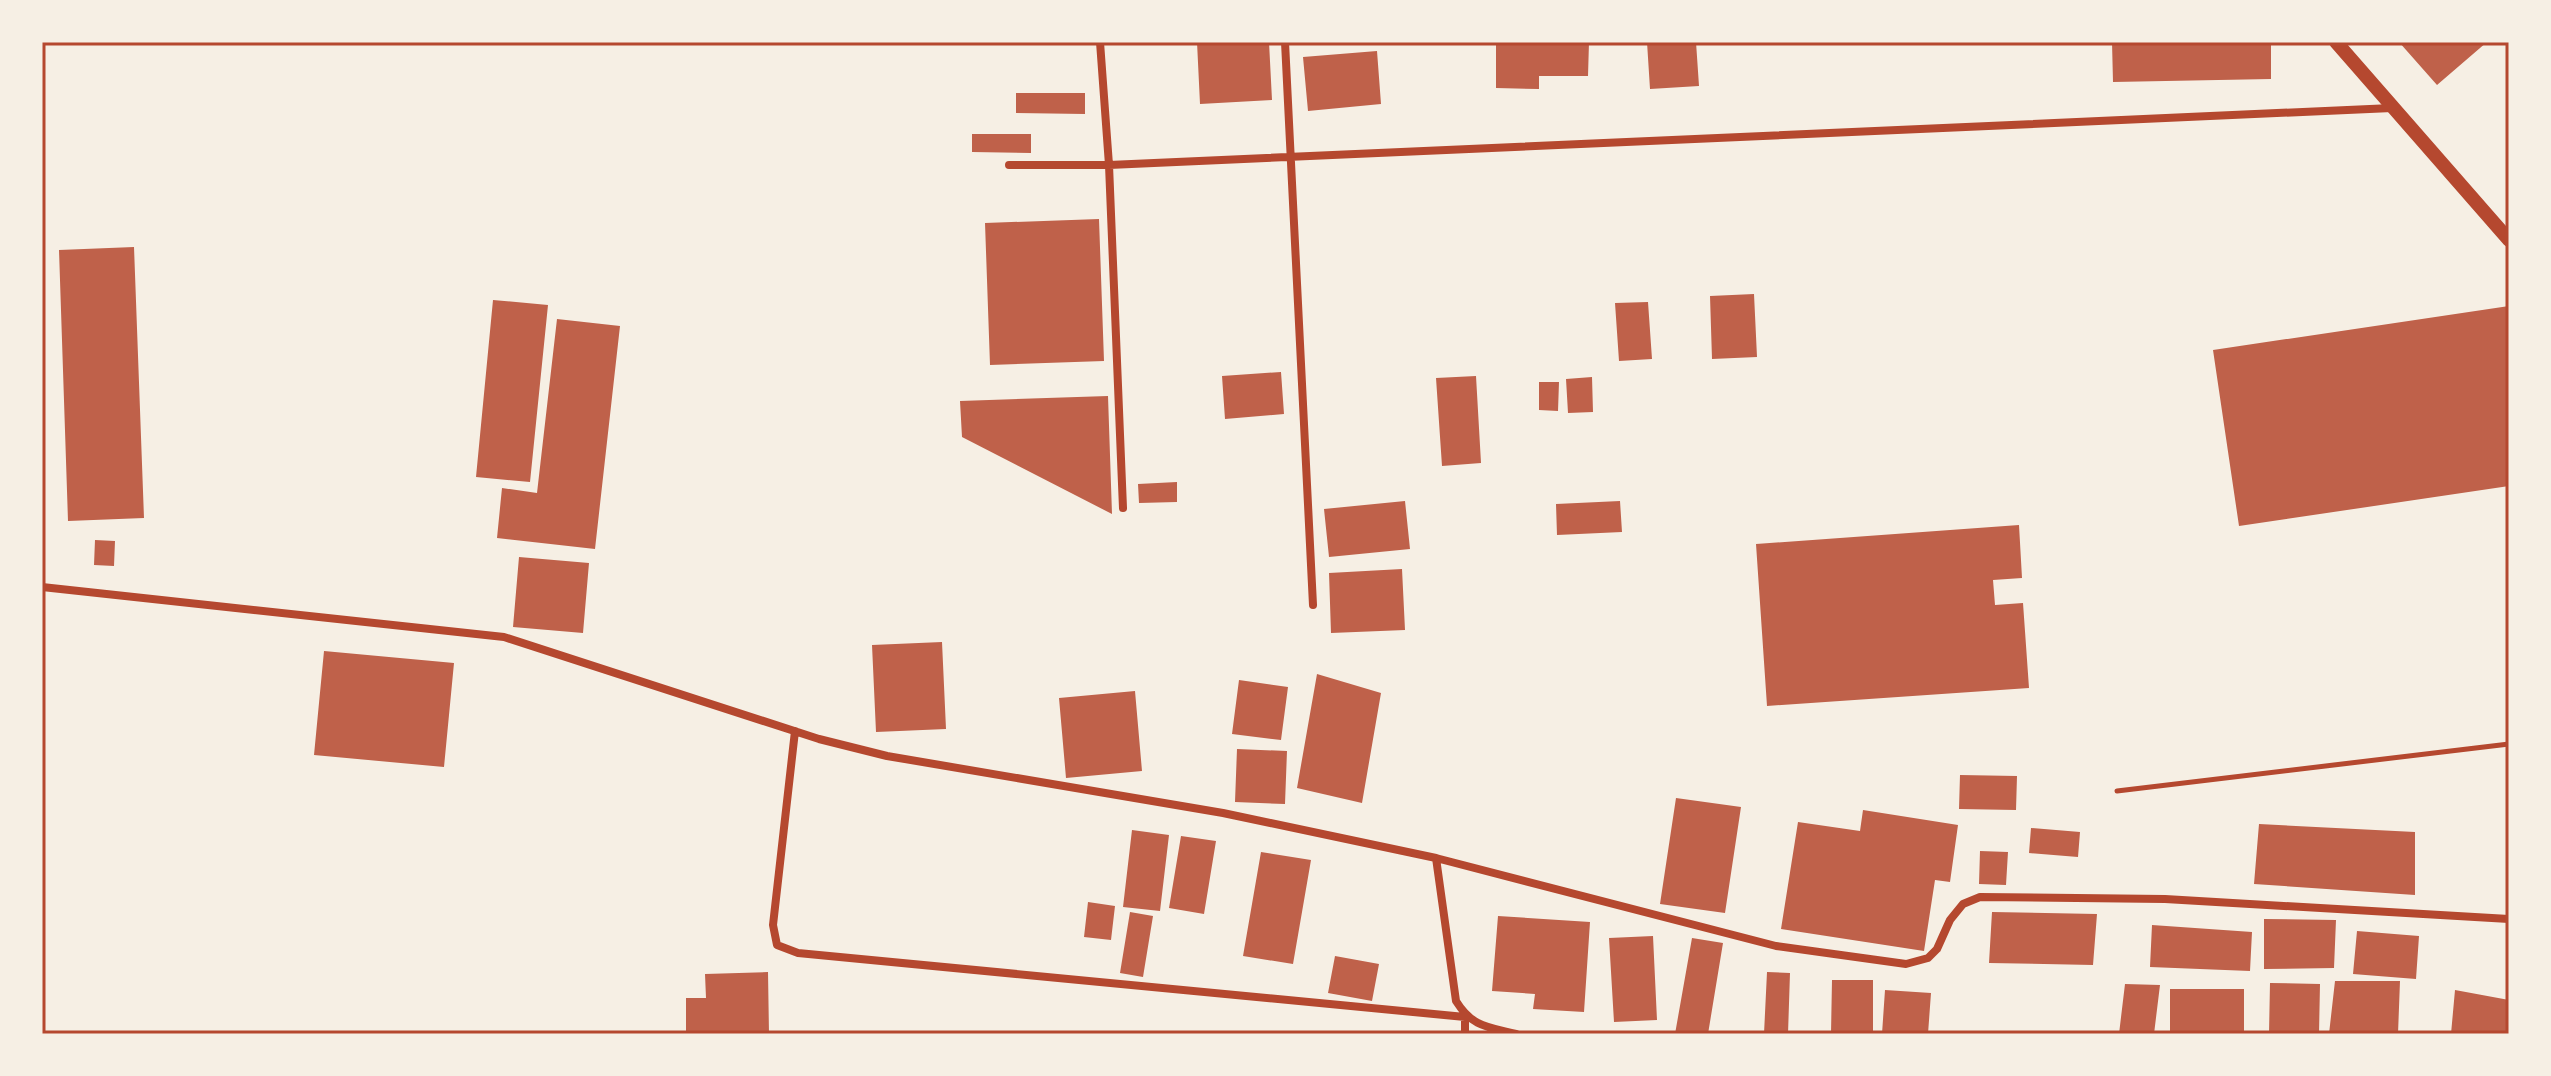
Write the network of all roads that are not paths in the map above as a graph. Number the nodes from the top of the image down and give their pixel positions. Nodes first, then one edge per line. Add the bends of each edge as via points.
1 (1100, 42) edge
2 (1285, 42) edge
3 (2336, 42) edge
4 (2392, 108) junction
5 (1289, 156) junction
6 (1009, 165) dead end
7 (1109, 165) junction
8 (2509, 240) edge
9 (1123, 508) dead end
10 (42, 587) edge
11 (1313, 605) dead end
12 (795, 731) junction
13 (1436, 858) junction
14 (2509, 919) edge
15 (1465, 1017) junction
16 (1465, 1034) edge
17 (1516, 1034) edge

1 - 7 street
2 - 5 street
3 - 4 street
4 - 5 street
4 - 8 street
5 - 7 street
5 - 11 street
6 - 7 street
7 - 9 street
10 - 12 street via 504,637
12 - 13 street via 887,756 1223,813
12 - 15 street via 773,925 777,945 798,953
13 - 14 street via 1776,946 1906,964 1928,958 1963,904 1980,897 2165,899
13 - 15 street via 1456,1001
15 - 16 street
15 - 17 street

